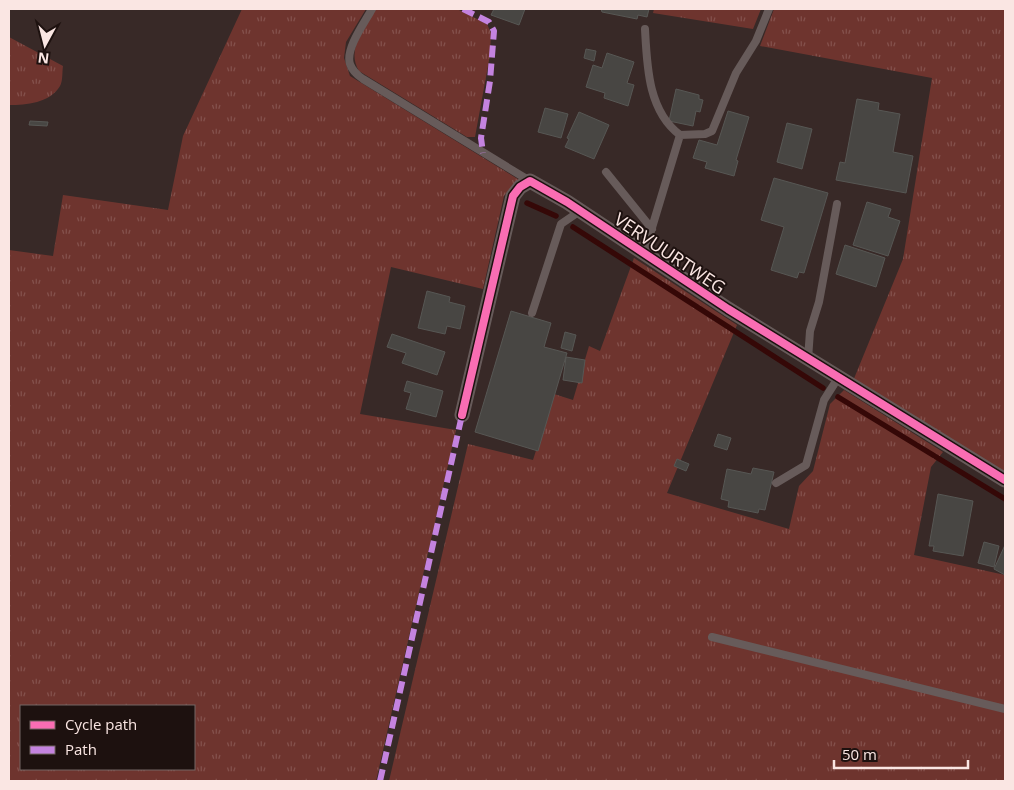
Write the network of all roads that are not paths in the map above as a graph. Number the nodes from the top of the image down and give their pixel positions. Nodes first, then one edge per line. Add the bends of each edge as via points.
1 (372, 9) edge
2 (769, 9) edge
3 (645, 29) dead end
4 (680, 135) junction
5 (606, 172) dead end
6 (530, 182) junction
7 (837, 204) dead end
8 (580, 211) junction
9 (652, 229) junction
10 (644, 254) junction
11 (532, 313) dead end
12 (808, 359) junction
13 (838, 378) junction
14 (462, 415) dead end
15 (1005, 480) edge
16 (776, 484) dead end
17 (712, 637) dead end
18 (1005, 709) edge

1 - 6 lane via 350,51 350,65 355,72
2 - 4 lane via 712,131
3 - 4 lane via 652,94 669,126
4 - 9 lane
5 - 9 lane
6 - 8 street, VERVUURTWEG
6 - 14 street via 512,196
7 - 12 lane via 819,302 810,331
8 - 10 street, VERVUURTWEG
8 - 11 lane via 560,224
9 - 10 lane
10 - 12 street, VERVUURTWEG
12 - 13 street, VERVUURTWEG
13 - 15 street, VERVUURTWEG
13 - 16 lane via 824,400 806,465
17 - 18 lane

